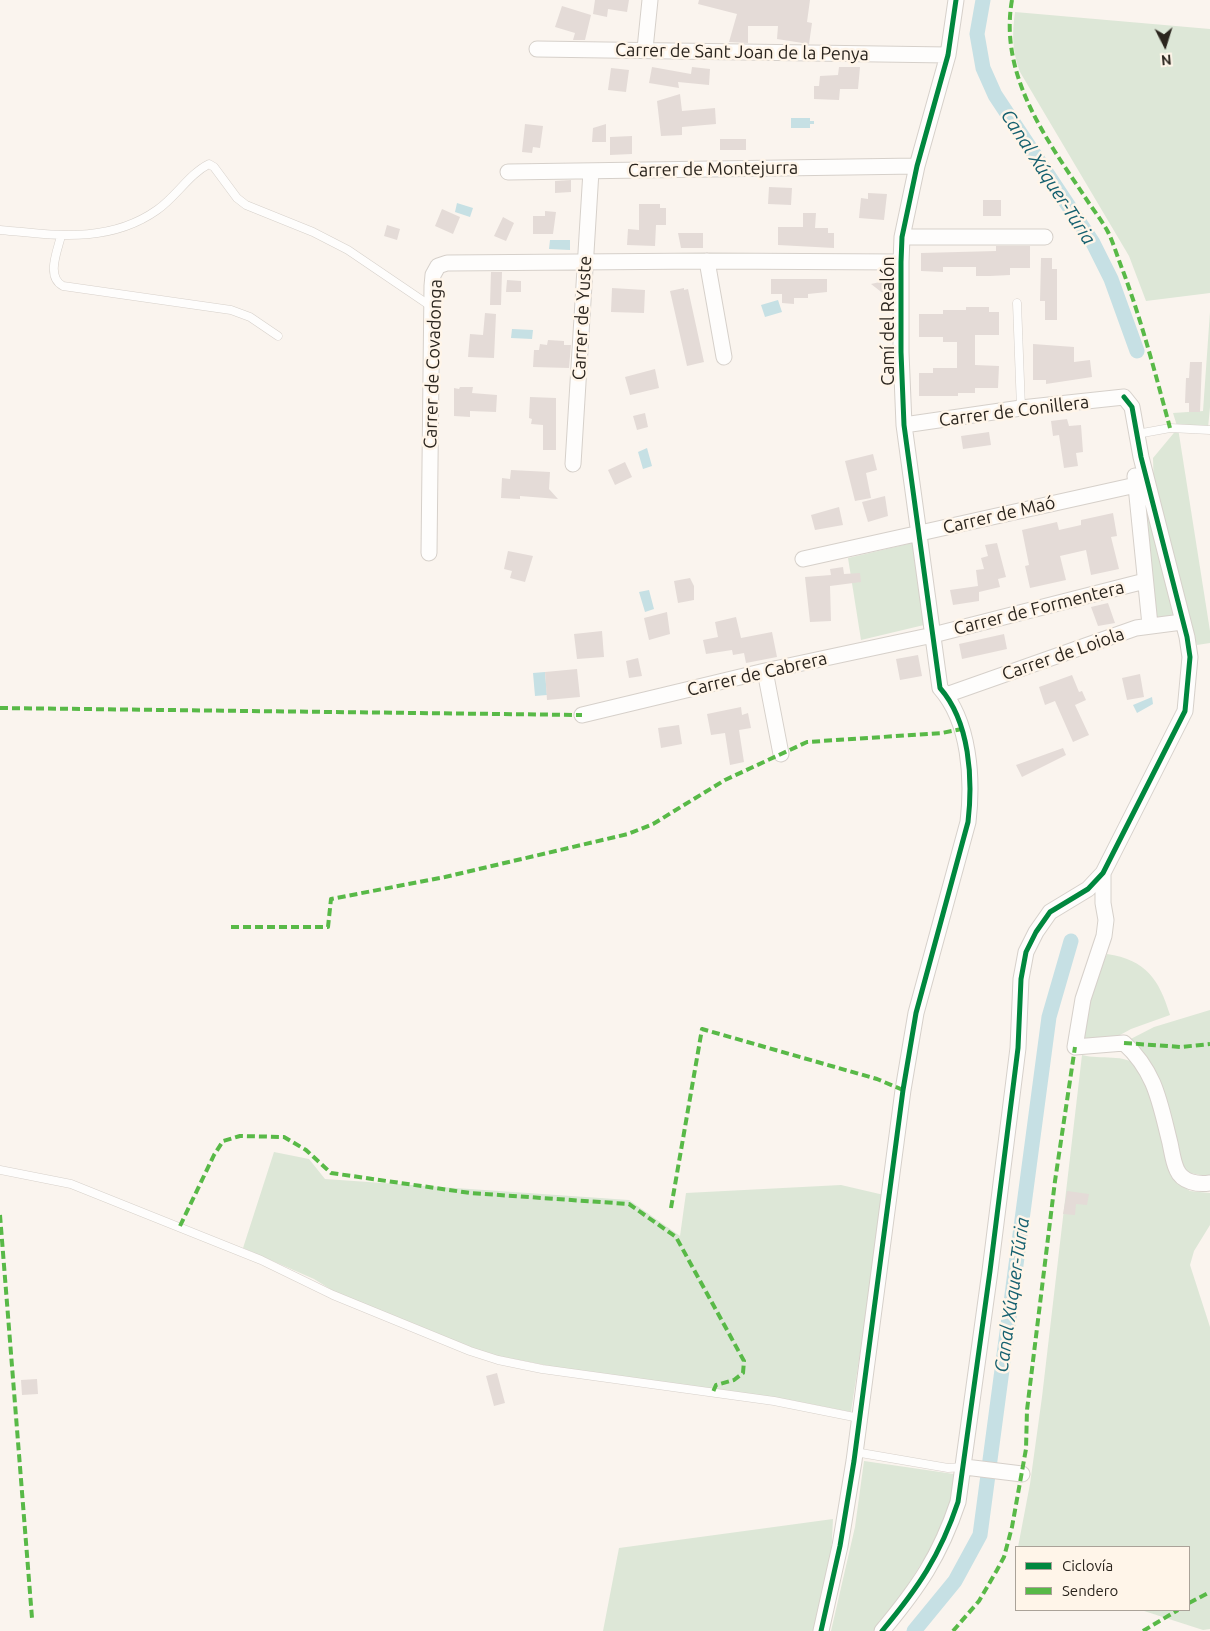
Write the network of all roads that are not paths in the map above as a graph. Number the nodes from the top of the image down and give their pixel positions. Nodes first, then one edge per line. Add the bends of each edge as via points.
1 (650, 0) edge
2 (956, 0) edge
3 (536, 49) dead end
4 (645, 49) junction
5 (948, 55) junction
6 (917, 166) junction
7 (591, 171) junction
8 (508, 172) dead end
9 (0, 230) edge
10 (60, 236) junction
11 (902, 237) junction
12 (1045, 237) dead end
13 (585, 261) junction
14 (707, 261) junction
15 (901, 262) junction
16 (1016, 303) dead end
17 (432, 307) junction
18 (278, 336) dead end
19 (724, 358) dead end
20 (1124, 397) junction
21 (1021, 408) junction
22 (904, 425) junction
23 (1210, 430) edge
24 (1137, 434) junction
25 (573, 464) dead end
26 (1136, 485) junction
27 (920, 533) junction
28 (429, 552) dead end
29 (803, 559) dead end
30 (1145, 581) junction
31 (1182, 622) junction
32 (1150, 625) junction
33 (933, 635) junction
34 (765, 671) junction
35 (946, 694) junction
36 (582, 715) dead end
37 (781, 754) dead end
38 (1102, 873) junction
39 (0, 1170) edge
40 (1210, 1183) edge
41 (859, 1418) junction
42 (855, 1452) junction
43 (965, 1467) junction
44 (1021, 1474) dead end
45 (821, 1631) edge
46 (882, 1631) edge

1 - 4 street
2 - 5 street, Camí del Realón
3 - 4 street, Carrer de Sant Joan de la Penya
4 - 5 street, Carrer de Sant Joan de la Penya
5 - 6 street, Camí del Realón
6 - 7 street, Carrer de Montejurra
6 - 11 street, Camí del Realón
7 - 8 street, Carrer de Montejurra
7 - 13 street, Carrer de Yuste
9 - 10 lane
10 - 17 lane via 94,234 137,222 168,202 201,168 209,164 246,206 313,232 348,250
10 - 18 lane via 53,276 63,286 231,310 250,317
11 - 12 street
11 - 15 street, Camí del Realón
13 - 14 street, Carrer de Covadonga
13 - 17 street, Carrer de Covadonga via 447,263 438,266 433,275
13 - 25 street, Carrer de Yuste
14 - 15 street, Carrer de Covadonga
14 - 19 street
15 - 22 street, Camí del Realón
16 - 21 lane
17 - 28 street, Carrer de Covadonga
20 - 21 street, Carrer de Conillera
20 - 24 street via 1132,407
20 - 26 street
21 - 22 street, Carrer de Conillera
22 - 27 street, Camí del Realón
23 - 24 lane via 1170,428
24 - 31 street
26 - 27 street, Carrer de Maó
26 - 30 street
27 - 29 street, Carrer de Maó
27 - 33 street, Camí del Realón
30 - 32 street
30 - 33 street, Carrer de Formentera
31 - 32 street, Carrer de Loiola
31 - 38 street via 1190,657 1185,711
32 - 35 street, Carrer de Loiola
33 - 34 street, Carrer de Cabrera
33 - 35 street, Camí del Realón via 940,688
34 - 36 street, Carrer de Cabrera
34 - 37 street
35 - 41 street, Camí del Realón via 962,729 972,790 968,822 916,1013 902,1090
38 - 40 street via 1106,920 1104,936 1083,999 1076,1048 1124,1043 1140,1058 1156,1090 1177,1171 1187,1181
38 - 43 street via 1088,889 1050,912 1026,952 1021,979 1018,1048
39 - 41 lane via 71,1184 262,1260 333,1295 498,1360 774,1401
41 - 42 street, Camí del Realón
42 - 43 lane via 948,1468
42 - 45 street, Camí del Realón via 838,1555
43 - 44 street
43 - 46 street via 949,1531 935,1559 916,1590

